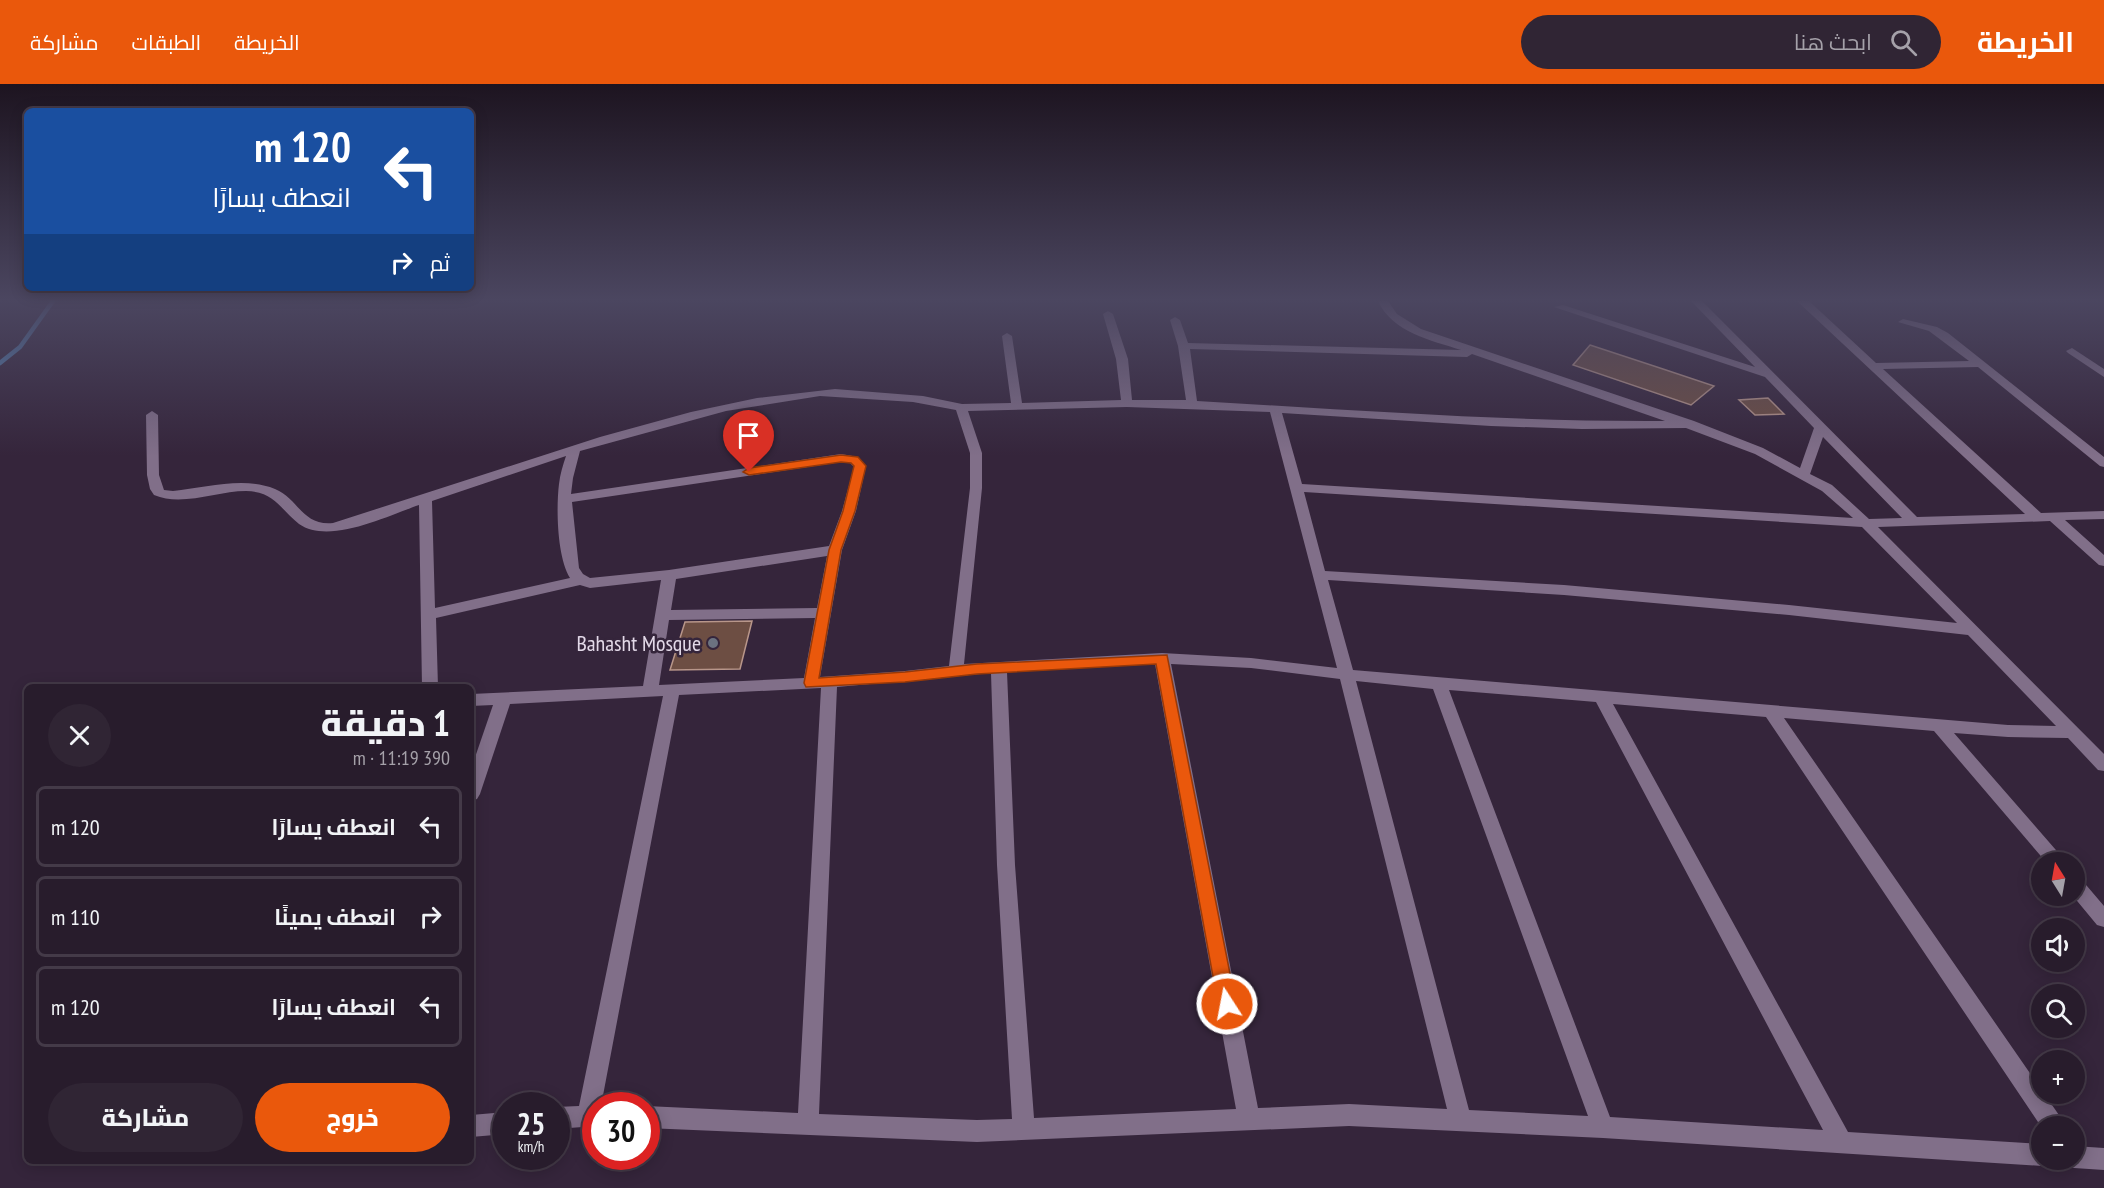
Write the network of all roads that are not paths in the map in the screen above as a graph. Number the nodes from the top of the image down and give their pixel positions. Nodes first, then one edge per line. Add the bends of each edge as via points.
1 (1009, 353) edge
2 (1120, 353) edge
3 (1185, 353) edge
4 (1427, 353) edge
5 (1478, 353) edge
6 (1700, 353) edge
7 (1747, 353) edge
8 (1857, 353) edge
9 (1967, 353) edge
10 (2074, 353) edge
11 (1482, 354) junction
12 (1980, 363) junction
13 (1872, 366) junction
14 (2104, 374) edge
15 (1769, 375) junction
16 (1127, 403) junction
17 (1192, 404) junction
18 (1017, 406) junction
19 (961, 408) junction
20 (1275, 408) junction
21 (152, 415) dead end
22 (1690, 424) junction
23 (1820, 428) junction
24 (574, 449) junction
25 (2104, 463) edge
26 (1804, 474) junction
27 (1296, 488) junction
28 (566, 499) junction
29 (425, 500) junction
30 (2104, 515) edge
31 (2052, 516) junction
32 (2037, 517) junction
33 (1913, 522) junction
34 (1866, 523) junction
35 (835, 550) junction
36 (2104, 562) edge
37 (669, 575) junction
38 (1320, 575) junction
39 (580, 580) junction
40 (824, 613) junction
41 (428, 615) junction
42 (664, 615) junction
43 (1973, 630) junction
44 (1162, 658) junction
45 (999, 667) junction
46 (956, 670) junction
47 (1346, 674) junction
48 (820, 683) junction
49 (430, 684) edge
50 (1438, 684) junction
51 (672, 690) junction
52 (650, 692) junction
53 (504, 697) junction
54 (1602, 698) junction
55 (474, 700) edge
56 (1770, 710) junction
57 (1938, 726) junction
58 (2073, 732) junction
59 (2104, 765) edge
60 (474, 785) edge
61 (2047, 852) edge
62 (2085, 897) edge
63 (2104, 919) edge
64 (596, 1092) edge
65 (2046, 1116) edge
66 (660, 1118) edge
67 (1249, 1119) junction
68 (1461, 1120) junction
69 (492, 1124) edge
70 (808, 1124) junction
71 (474, 1126) edge
72 (1603, 1126) junction
73 (1024, 1129) junction
74 (1842, 1143) junction
75 (2031, 1154) edge
76 (2085, 1158) edge
77 (2104, 1159) edge

1 - 18 street
2 - 16 street
3 - 17 street
4 - 11 street
5 - 11 street
6 - 15 street
7 - 15 street
8 - 13 street
9 - 12 street
10 - 14 street
11 - 22 street
12 - 13 street
12 - 25 street
13 - 32 street
15 - 23 street
16 - 17 street
16 - 18 street
17 - 20 street
18 - 19 street
19 - 24 street via 822,393 720,408
19 - 46 street via 976,453 976,488
20 - 22 street via 1491,422
20 - 27 street
21 - 29 street via 155,489 160,494 256,488 273,491 306,524 318,528 333,528
22 - 26 street
23 - 26 street
23 - 33 street
24 - 28 street via 564,483
24 - 29 street
26 - 34 street via 1827,488
27 - 34 street
27 - 38 street
28 - 35 street via 854,459 860,466
28 - 39 street via 569,555 573,572
29 - 41 street
30 - 31 street
31 - 32 street
31 - 36 street
32 - 33 street
33 - 34 street
34 - 43 street
35 - 37 street
35 - 40 street
37 - 39 street via 590,583
37 - 42 street
38 - 43 street via 1564,590
38 - 47 street
39 - 41 street
40 - 42 street
40 - 48 street
41 - 49 street
42 - 52 street
43 - 58 street
44 - 45 street
44 - 47 street
44 - 67 street
45 - 46 street
45 - 73 street via 1006,865
46 - 48 street
47 - 50 street
47 - 68 street
48 - 51 street
48 - 70 street
50 - 54 street
50 - 72 street
51 - 52 street
51 - 64 street
52 - 53 street
53 - 55 street
53 - 60 street
54 - 56 street
54 - 74 street
56 - 57 street
56 - 65 street
57 - 58 street
57 - 61 street
58 - 59 street
62 - 63 street
66 - 70 street
67 - 68 street via 1349,1115
67 - 73 street
68 - 72 street
69 - 71 street
70 - 73 street via 977,1131
72 - 74 street
74 - 75 street
76 - 77 street

